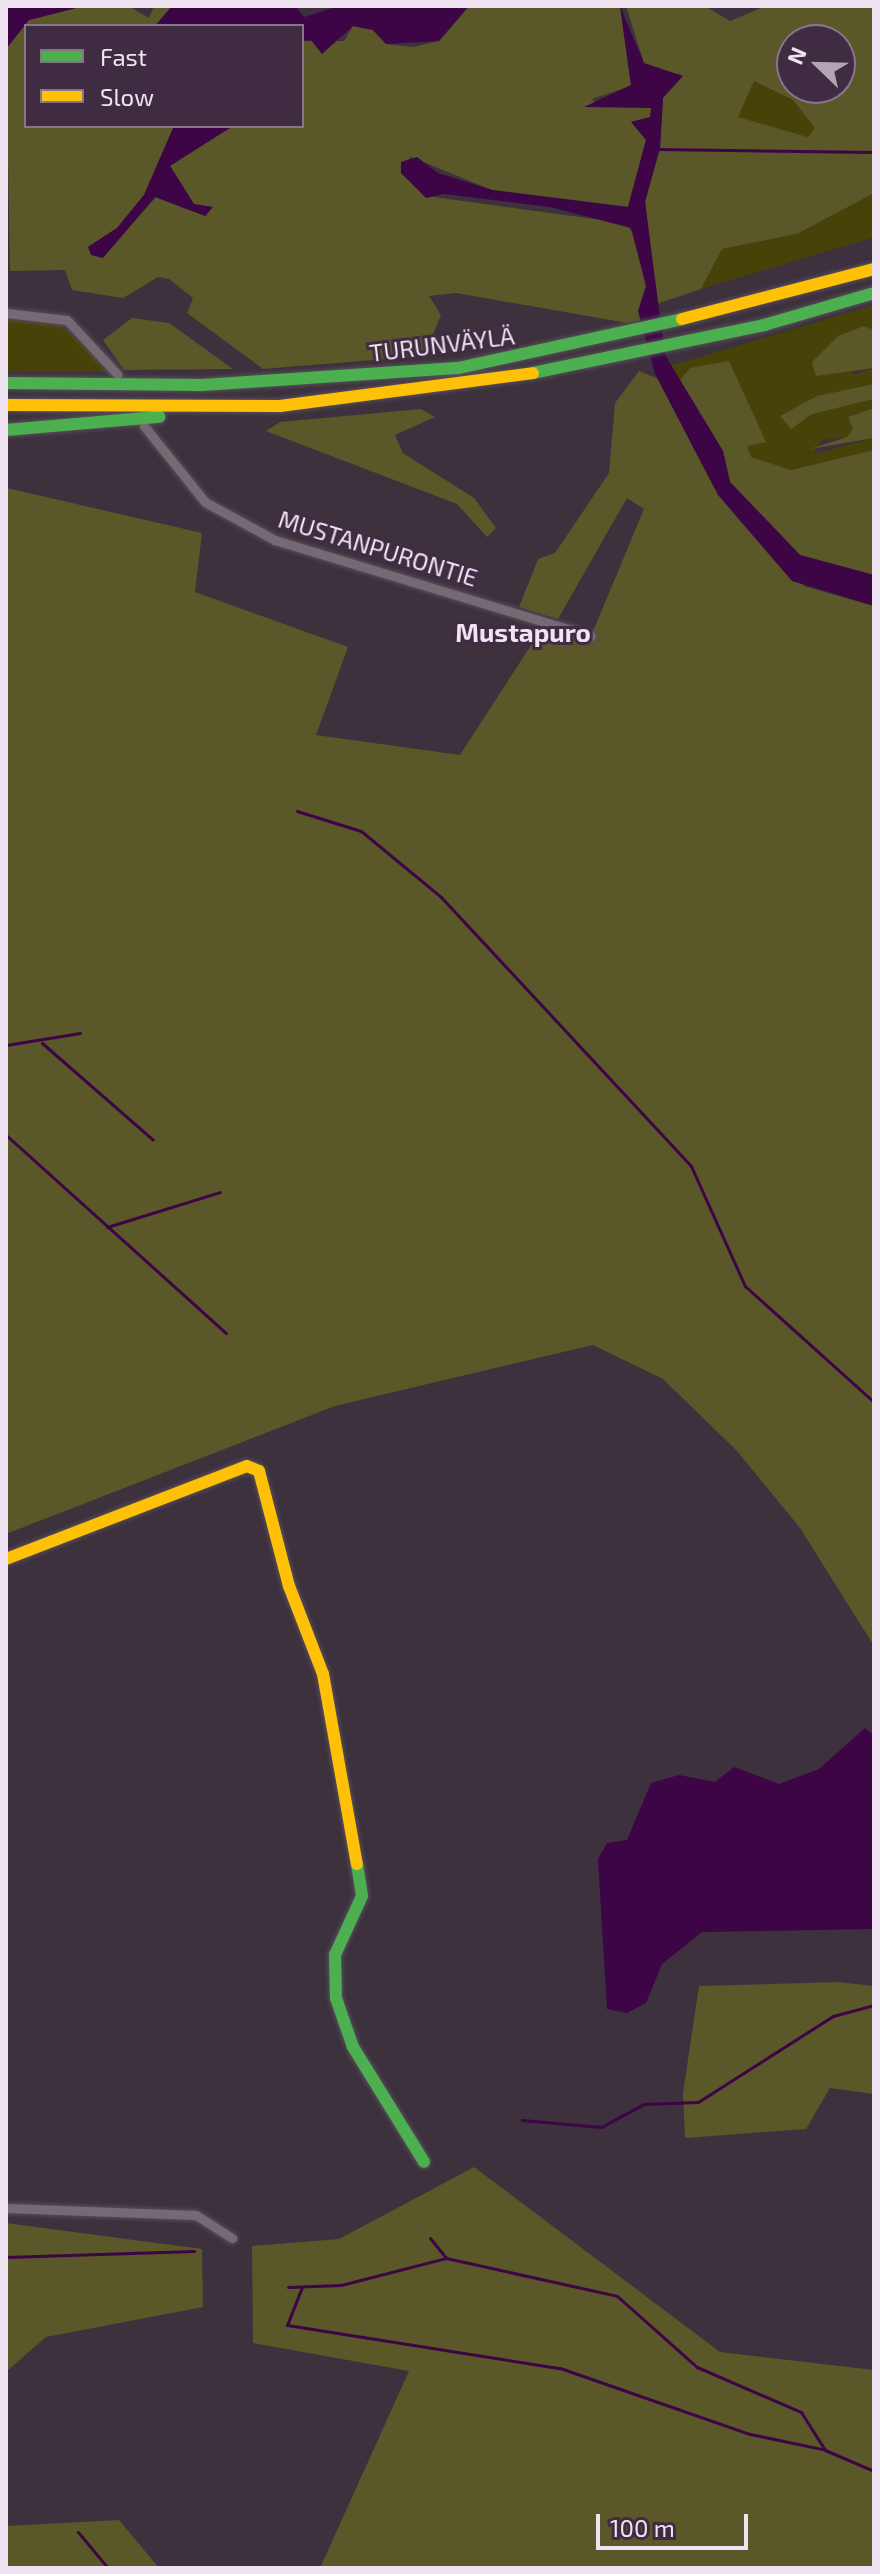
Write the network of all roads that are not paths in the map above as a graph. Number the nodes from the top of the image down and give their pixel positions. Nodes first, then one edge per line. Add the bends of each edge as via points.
1 (874, 269) edge
2 (874, 293) edge
3 (6, 313) edge
4 (117, 374) dead end
5 (6, 383) edge
6 (6, 405) edge
7 (280, 406) junction
8 (144, 426) dead end
9 (6, 430) edge
10 (591, 636) dead end
11 (6, 1559) edge
12 (424, 2162) dead end
13 (6, 2208) edge
14 (232, 2238) dead end

1 - 5 main road, TURUNVÄYLÄ via 690,318 458,368 322,381
2 - 7 main road, TURUNVÄYLÄ via 695,341 462,388
3 - 4 street via 67,320
6 - 7 main road, TURUNVÄYLÄ
7 - 9 main road
8 - 10 street, MUSTANPURONTIE via 205,502 275,540
11 - 12 main road via 247,1466 259,1471 289,1586 323,1674 362,1896 335,1955 336,1998 353,2047
13 - 14 street via 196,2215

